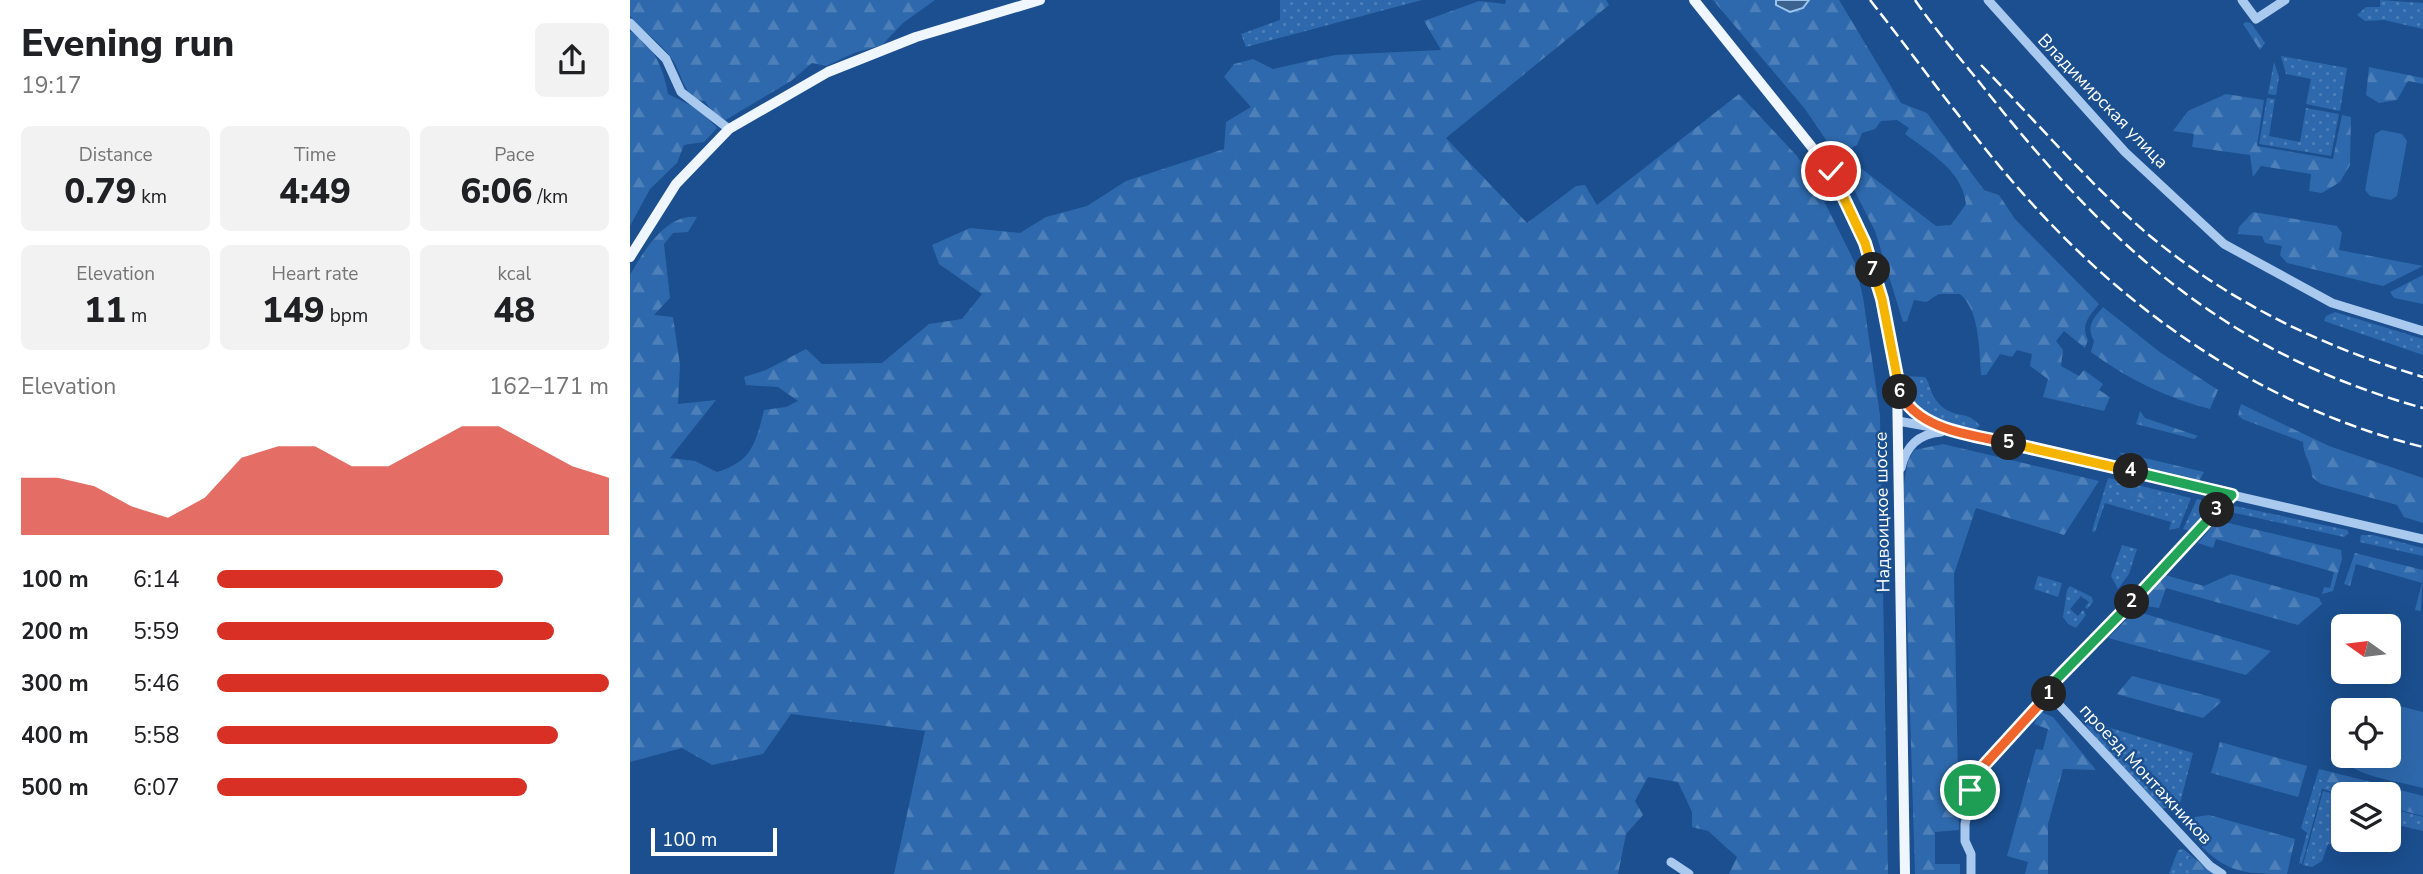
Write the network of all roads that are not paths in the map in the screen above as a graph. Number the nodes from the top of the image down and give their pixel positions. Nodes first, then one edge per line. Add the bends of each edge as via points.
1 (1040, 0) edge
2 (1694, 0) edge
3 (1988, 0) edge
4 (2242, 0) edge
5 (2285, 0) edge
6 (630, 23) edge
7 (729, 129) junction
8 (630, 257) edge
9 (2423, 331) edge
10 (1897, 384) junction
11 (1898, 421) junction
12 (1954, 431) junction
13 (1899, 484) junction
14 (2232, 495) junction
15 (2423, 539) edge
16 (2049, 694) junction
17 (1671, 862) dead end
18 (1689, 874) edge
19 (1905, 874) edge
20 (1971, 874) edge
21 (2222, 874) edge

1 - 7 main road via 916,37 828,72
2 - 10 main road, Надвоицкое шоссе via 1831,171 1865,243 1882,299
3 - 9 street, Владимирская улица via 2125,152 2224,244 2332,303
4 - 5 street via 2256,19
6 - 7 street via 666,58 681,92
7 - 8 main road via 676,184
10 - 11 main road, Надвоицкое шоссе
10 - 12 street via 1915,412
11 - 12 street
11 - 13 main road, Надвоицкое шоссе
12 - 13 street via 1916,439 1903,458
12 - 14 street
13 - 19 main road, Надвоицкое шоссе
14 - 15 street
14 - 16 street via 2050,686
16 - 20 street via 1976,774 1965,824
16 - 21 street, проезд Монтажников
17 - 18 street

